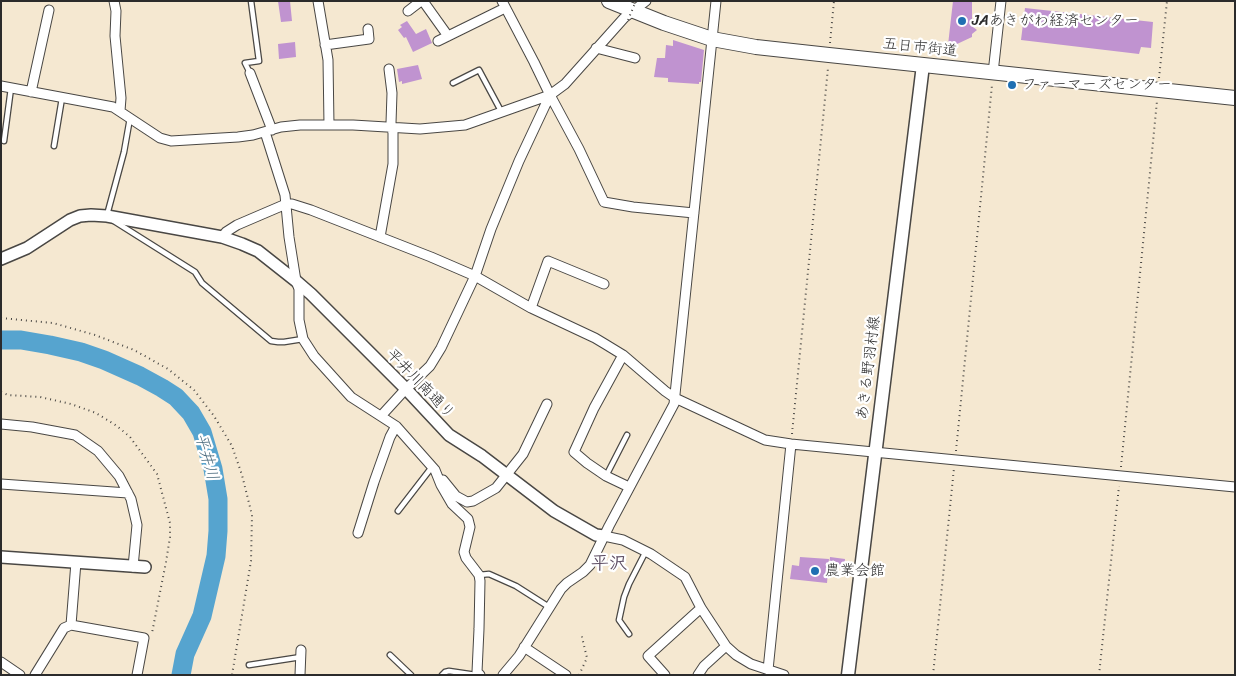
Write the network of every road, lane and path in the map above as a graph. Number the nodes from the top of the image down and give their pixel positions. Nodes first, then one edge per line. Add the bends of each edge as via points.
1 (114, 1) edge
2 (251, 1) edge
3 (318, 1) edge
4 (422, 1) edge
5 (609, 1) edge
6 (646, 1) edge
7 (716, 1) edge
8 (834, 1) edge
9 (1001, 1) edge
10 (1167, 1) edge
11 (503, 4) edge
12 (49, 10) dead end
13 (408, 11) dead end
14 (633, 11) edge
15 (368, 29) dead end
16 (448, 36) junction
17 (712, 38) junction
18 (438, 41) dead end
19 (326, 45) junction
20 (596, 48) junction
21 (829, 55) junction
22 (635, 58) dead end
23 (923, 65) junction
24 (389, 70) dead end
25 (994, 72) junction
26 (250, 73) joint
27 (453, 82) dead end
28 (6, 87) edge
29 (1158, 90) junction
30 (31, 92) junction
31 (550, 95) junction
32 (62, 98) junction
33 (1235, 98) edge
34 (120, 111) junction
35 (501, 112) junction
36 (130, 118) junction
37 (329, 125) junction
38 (392, 127) junction
39 (269, 131) junction
40 (4, 141) dead end
41 (54, 146) dead end
42 (286, 204) junction
43 (694, 212) junction
44 (106, 216) junction
45 (380, 237) junction
46 (222, 238) junction
47 (1, 259) edge
48 (475, 276) junction
49 (296, 281) junction
50 (604, 284) dead end
51 (531, 308) junction
52 (1, 318) edge
53 (303, 338) junction
54 (623, 355) junction
55 (406, 389) junction
56 (675, 398) junction
57 (547, 404) dead end
58 (381, 416) junction
59 (1, 424) edge
60 (396, 426) junction
61 (627, 435) dead end
62 (791, 444) junction
63 (875, 451) junction
64 (955, 459) junction
65 (433, 468) junction
66 (506, 474) junction
67 (606, 476) junction
68 (1120, 476) junction
69 (1, 484) edge
70 (629, 487) junction
71 (1235, 487) edge
72 (128, 493) junction
73 (398, 512) dead end
74 (358, 533) dead end
75 (604, 536) junction
76 (646, 551) junction
77 (1, 557) edge
78 (76, 562) junction
79 (139, 567) joint
80 (479, 574) junction
81 (550, 607) junction
82 (701, 608) junction
83 (71, 625) junction
84 (581, 633) dead end
85 (629, 634) dead end
86 (726, 646) junction
87 (524, 647) junction
88 (301, 653) joint
89 (390, 655) dead end
90 (1, 662) edge
91 (249, 665) dead end
92 (768, 670) junction
93 (20, 675) edge
94 (35, 675) edge
95 (137, 675) edge
96 (232, 675) edge
97 (300, 675) edge
98 (411, 675) edge
99 (442, 675) edge
100 (476, 675) edge
101 (480, 675) edge
102 (503, 675) edge
103 (566, 675) edge
104 (579, 675) edge
105 (665, 675) edge
106 (698, 675) edge
107 (784, 675) edge
108 (848, 675) edge
109 (933, 675) edge
110 (1099, 675) edge

1 - 34 street
2 - 26 lane via 260,61 245,63
3 - 19 street
4 - 13 street
4 - 16 street
5 - 14 main road, 五日市街道
6 - 14 street
7 - 17 street
8 - 21 path
9 - 25 street
10 - 29 path
11 - 16 street
11 - 31 street
12 - 30 street
14 - 17 main road, 五日市街道
14 - 20 street
15 - 19 street via 369,39
16 - 18 street
17 - 21 main road, 五日市街道
17 - 43 street
19 - 37 street
20 - 22 street
20 - 31 street via 565,84
21 - 23 main road, 五日市街道
21 - 62 path
23 - 25 main road, 五日市街道
23 - 63 main road, あきる野羽村線
24 - 38 street
25 - 29 main road, 五日市街道
25 - 64 path
26 - 39 street
27 - 35 lane via 479,70
28 - 30 street
28 - 40 lane
29 - 33 main road, 五日市街道
29 - 68 path
30 - 32 street
31 - 35 street
31 - 43 street via 604,202
31 - 48 street via 491,229
32 - 34 street
32 - 41 lane
34 - 36 street
35 - 38 street via 465,125 420,129
36 - 39 street via 160,138 171,141 238,137
36 - 44 lane
37 - 38 street
37 - 39 street via 300,125
38 - 45 street via 393,164
39 - 42 street
42 - 45 street via 311,210
42 - 46 street via 237,225
42 - 49 street
43 - 56 street
44 - 46 street, 平井川南通り
44 - 47 street, 平井川南通り via 91,214 70,220 27,248
44 - 53 lane via 195,272 202,283 272,341
45 - 48 street
46 - 49 street, 平井川南通り via 258,251
48 - 51 street
48 - 55 street via 434,361
49 - 53 street
49 - 55 street, 平井川南通り
50 - 51 street via 548,261
51 - 54 street via 596,338
52 - 96 path via 53,323 95,334 134,350 168,369 194,390 214,416 232,446 252,515 251,561
53 - 58 street via 314,356 351,397
54 - 56 street
54 - 67 street via 574,452
55 - 58 street
55 - 66 street, 平井川南通り via 448,435
56 - 62 street via 766,440
56 - 70 street
57 - 66 street via 523,454
58 - 60 street
59 - 72 street via 75,435 98,450
60 - 65 street
60 - 74 street
61 - 67 lane
62 - 63 street
62 - 92 street
63 - 64 street
63 - 108 main road, あきる野羽村線
64 - 68 street
64 - 109 path
65 - 66 street via 456,496 467,502 496,488
65 - 73 lane
65 - 80 street via 452,504 468,519 470,528 464,552
66 - 75 street, 平井川南通り via 554,511
67 - 70 street
68 - 71 street
68 - 110 path
69 - 72 street
70 - 75 street
72 - 79 street via 137,525
75 - 76 street, 平井川南通り via 623,540
75 - 81 street via 590,565 561,589
76 - 82 street, 平井川南通り via 685,577
76 - 85 lane via 626,591 619,620
77 - 78 street
78 - 79 street
78 - 83 street
80 - 81 lane via 489,574 516,586
80 - 101 street via 477,672
81 - 87 street
82 - 86 street, 平井川南通り
82 - 105 street via 648,656
83 - 94 street via 64,628
83 - 95 street via 144,638
84 - 104 path via 587,658
86 - 92 street, 平井川南通り via 751,664
86 - 106 street
87 - 102 street
87 - 103 street
88 - 91 lane
88 - 97 street
89 - 98 lane
90 - 93 street
92 - 107 street, 平井川南通り
99 - 100 lane via 449,671

